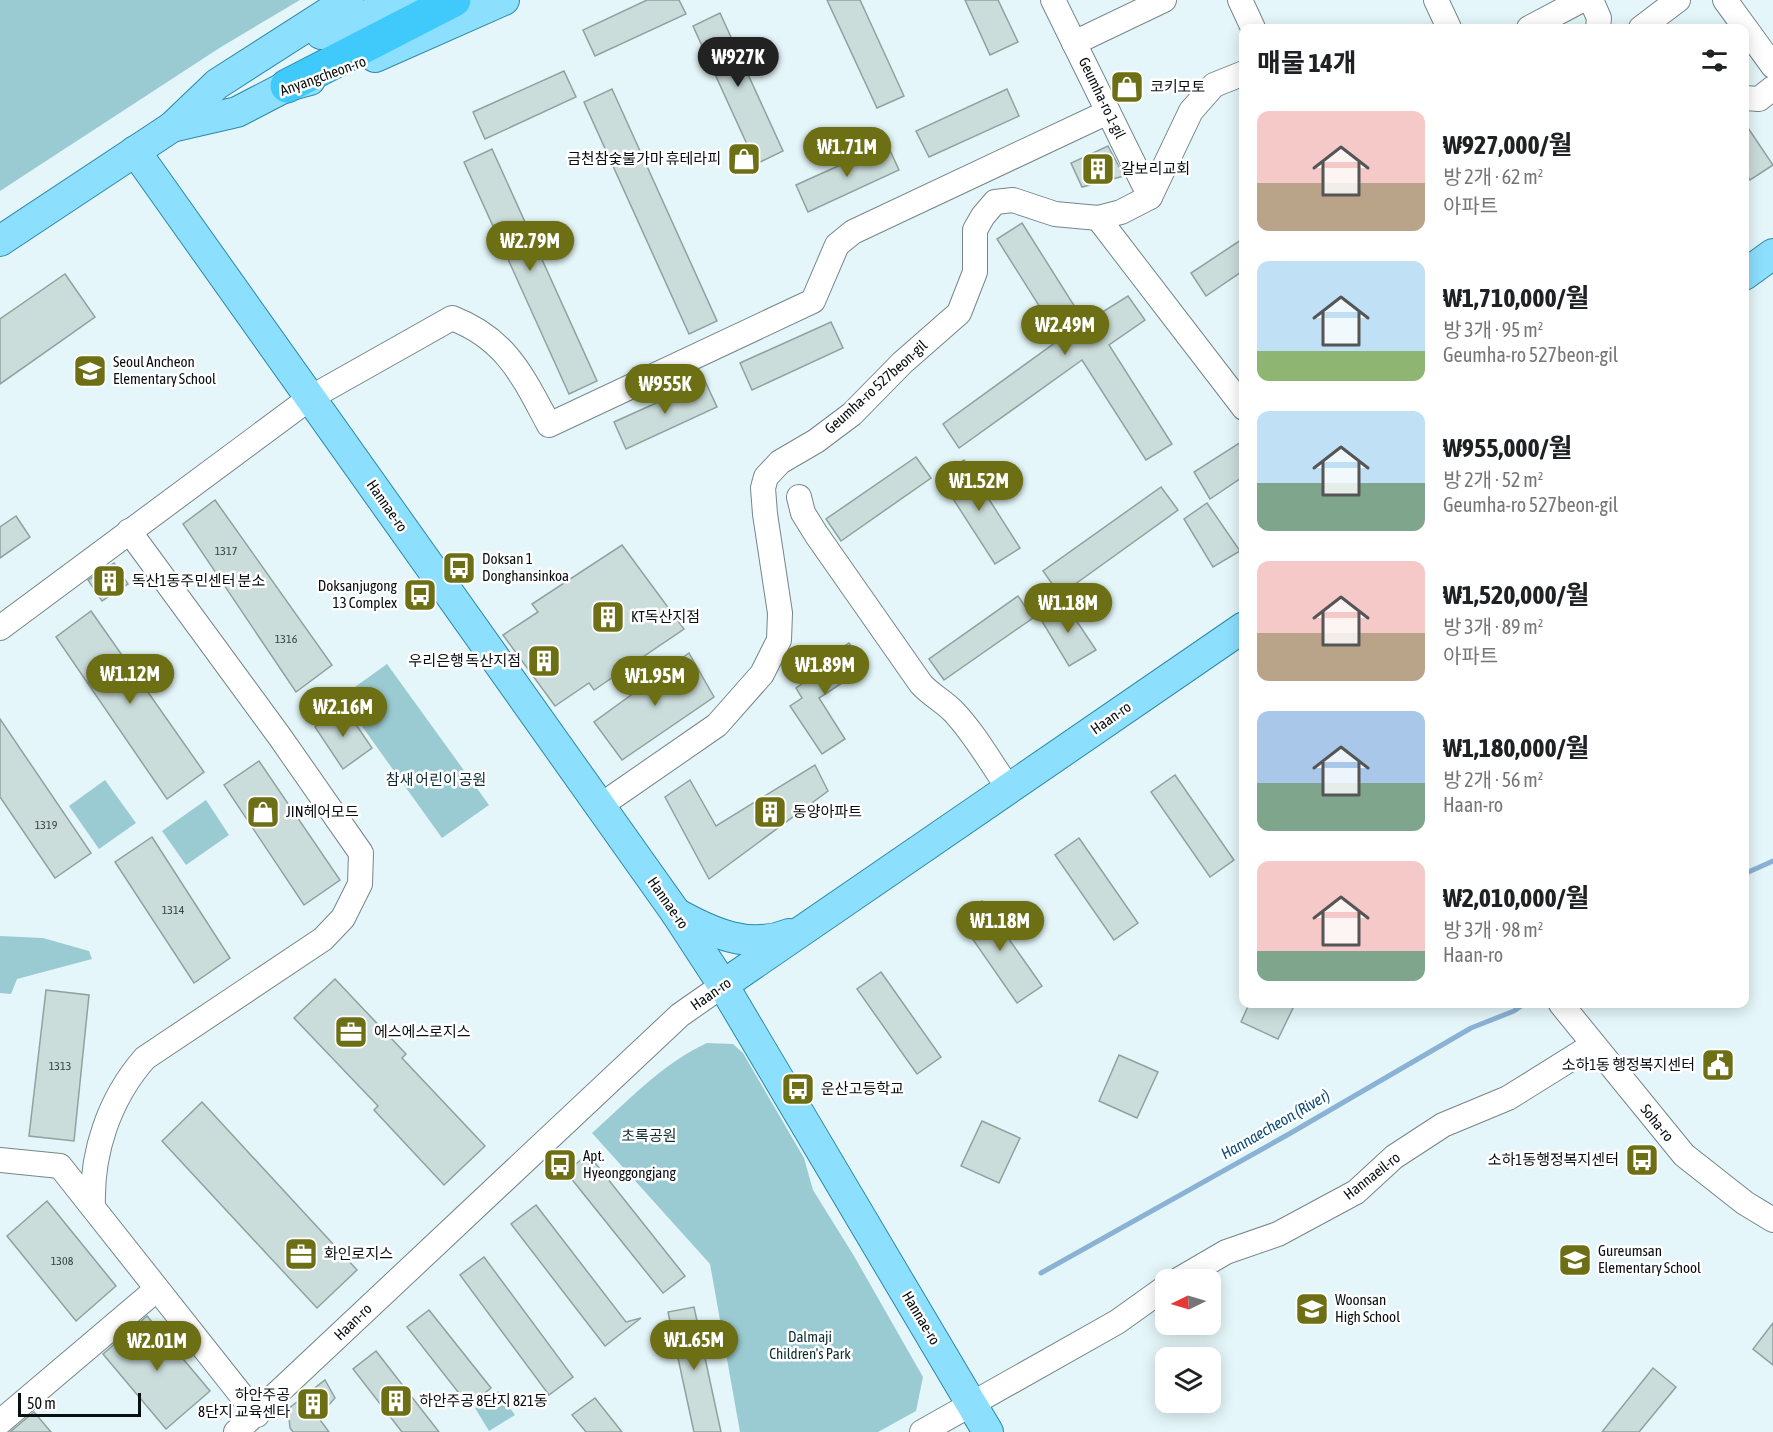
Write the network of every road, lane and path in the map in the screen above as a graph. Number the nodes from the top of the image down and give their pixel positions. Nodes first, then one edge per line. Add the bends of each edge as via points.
1 (348, 0) edge
2 (404, 0) edge
3 (454, 0) edge
4 (504, 0) edge
5 (1053, 0) edge
6 (1164, 0) edge
7 (1240, 0) edge
8 (1436, 0) edge
9 (1582, 0) edge
10 (1591, 0) edge
11 (1678, 0) edge
12 (1725, 0) edge
13 (1251, 24) edge
14 (1447, 24) edge
15 (1537, 24) edge
16 (1598, 24) edge
17 (1646, 24) edge
18 (1742, 24) edge
19 (1749, 33) edge
20 (1074, 43) junction
21 (262, 57) junction
22 (1773, 66) edge
23 (1239, 75) edge
24 (287, 86) junction
25 (1773, 88) edge
26 (1749, 98) edge
27 (1108, 112) junction
28 (172, 127) junction
29 (135, 152) junction
30 (1150, 197) junction
31 (1098, 218) junction
32 (0, 241) edge
33 (1773, 254) edge
34 (1749, 271) edge
35 (1236, 380) edge
36 (310, 398) junction
37 (799, 497) dead end
38 (129, 531) junction
39 (0, 628) edge
40 (1239, 630) edge
41 (1009, 789) junction
42 (600, 806) junction
43 (676, 913) junction
44 (808, 926) junction
45 (723, 985) junction
46 (1566, 1011) edge
47 (1593, 1045) junction
48 (0, 1160) edge
49 (93, 1207) junction
50 (1773, 1220) edge
51 (1197, 1269) edge
52 (158, 1289) junction
53 (1155, 1295) edge
54 (971, 1402) junction
55 (257, 1415) junction
56 (0, 1422) edge
57 (236, 1432) edge
58 (922, 1432) edge
59 (988, 1432) edge

1 - 21 main road, Anyangcheon-ro
2 - 21 main road
3 - 24 highway
4 - 24 main road, Anyangcheon-ro via 340,72
5 - 20 street, Geumha-ro 1-gil
6 - 20 street
7 - 13 street
8 - 14 street
9 - 15 street
10 - 16 street
11 - 17 street
12 - 18 street
19 - 22 street
20 - 27 street, Geumha-ro 1-gil
21 - 28 main road, Anyangcheon-ro via 217,84
23 - 30 street via 1214,85 1191,111
24 - 28 main road, Anyangcheon-ro via 237,112
25 - 26 street via 1759,99
27 - 30 street, Geumha-ro 1-gil
27 - 36 street via 853,232 837,245 813,300 549,425 514,361 476,327 452,318
28 - 29 main road, Anyangcheon-ro
29 - 32 main road, Anyangcheon-ro
29 - 36 main road, Hannae-ro
30 - 31 street, Geumha-ro 527beon-gil via 1121,212
31 - 35 street
31 - 42 street, Geumha-ro 527beon-gil via 1055,214 1013,200 995,202 983,216 975,230 975,272 959,314 902,363 852,414 780,462 766,477 765,514 780,622 779,640 762,674 717,725
33 - 34 main road
36 - 38 street
36 - 42 main road, Hannae-ro
37 - 41 street via 803,513 816,534 921,684 970,730
38 - 39 street
38 - 49 street via 361,853 360,884 343,918 323,939 145,1058 129,1077 96,1155
40 - 41 main road, Haan-ro
41 - 44 main road, Haan-ro
42 - 43 main road, Hannae-ro
43 - 44 main road via 709,929 752,941 769,942
43 - 45 main road, Hannae-ro
44 - 45 main road, Haan-ro
45 - 54 main road, Hannae-ro
45 - 55 street, Haan-ro via 680,1015
46 - 47 street, Soha-ro
47 - 50 street, Soha-ro via 1684,1155
47 - 51 street, Hannaeil-ro via 1508,1098 1443,1125 1394,1156 1356,1192 1278,1234 1226,1252
48 - 49 street via 60,1166
49 - 52 street
52 - 55 street
52 - 56 street
53 - 54 street via 1117,1322
54 - 58 street
54 - 59 main road, Hannae-ro
55 - 57 street, Haan-ro

